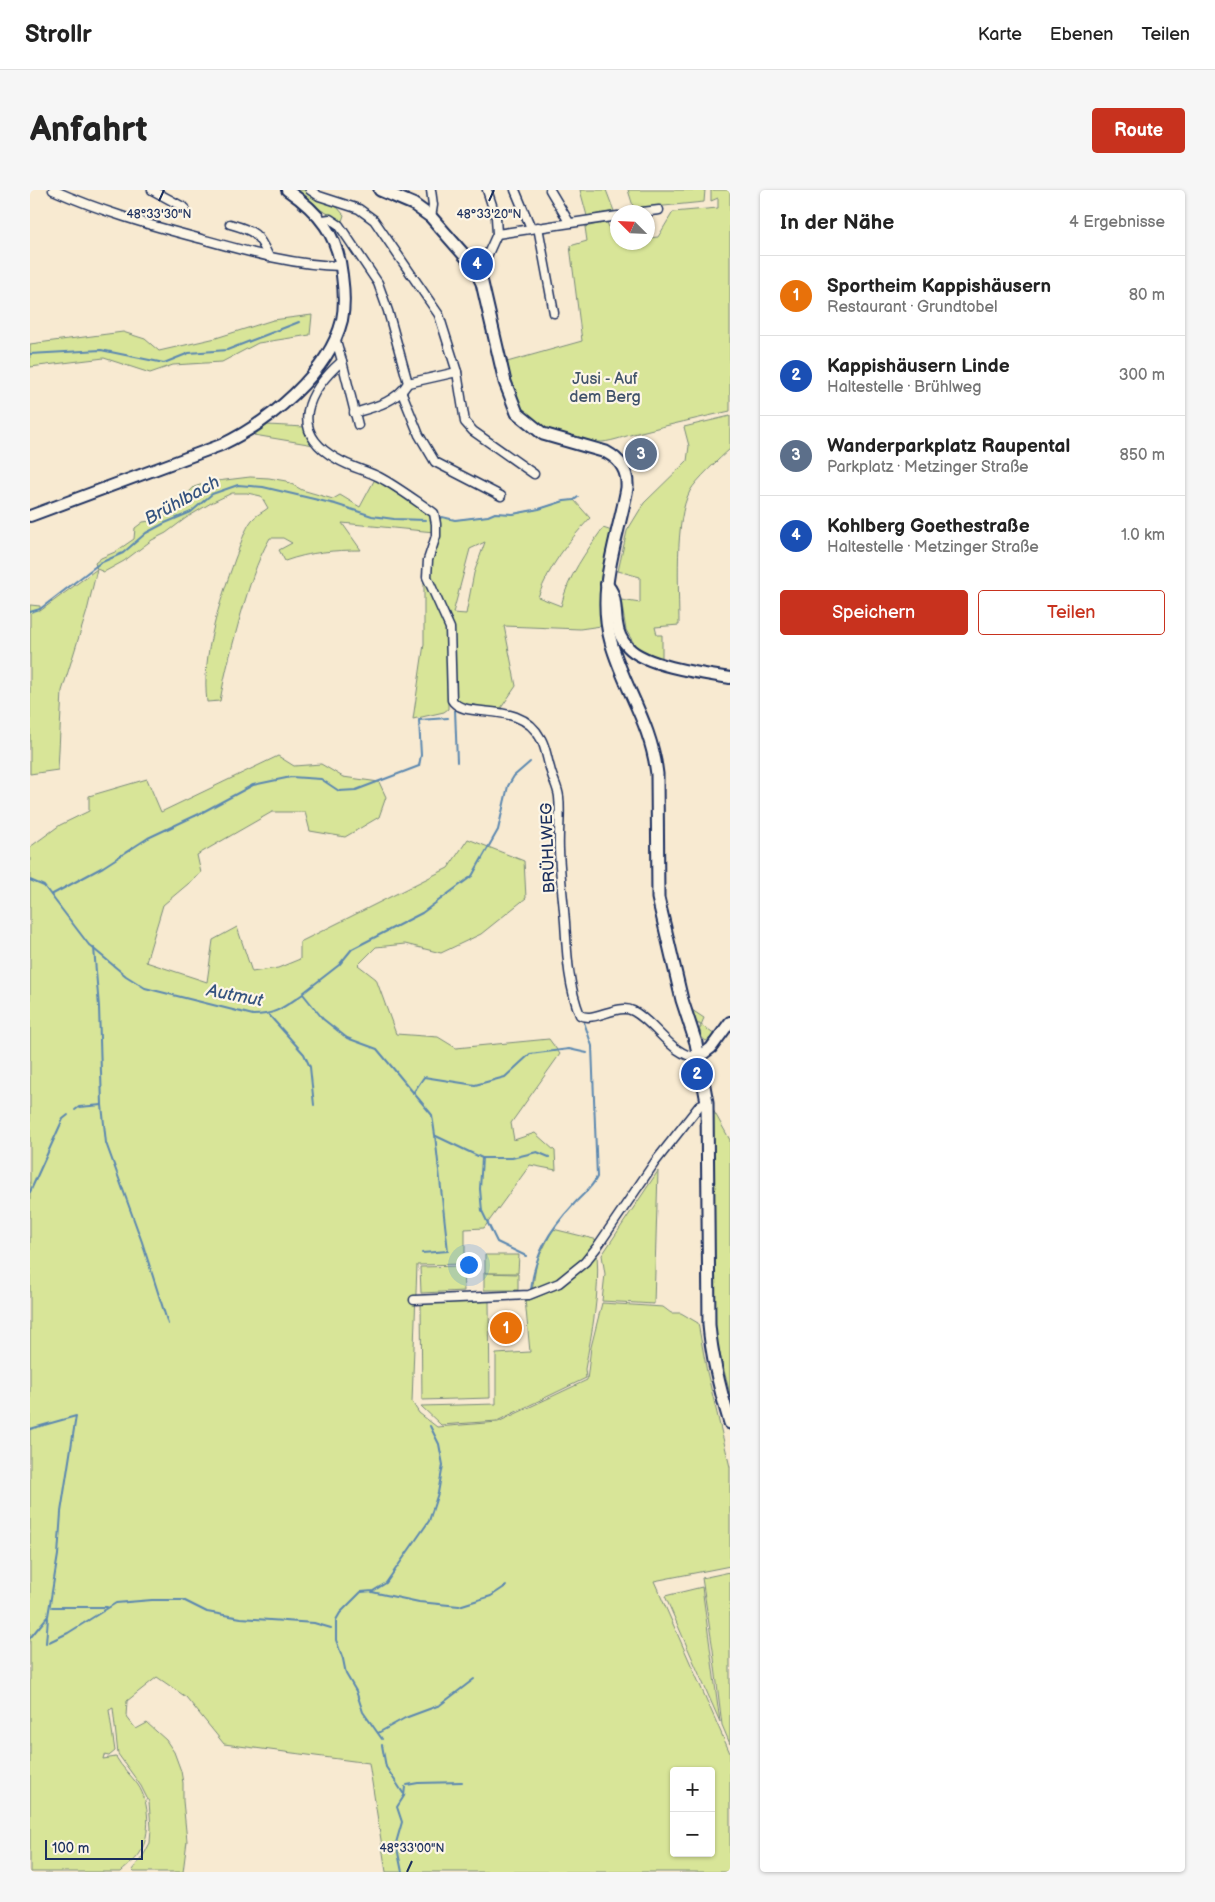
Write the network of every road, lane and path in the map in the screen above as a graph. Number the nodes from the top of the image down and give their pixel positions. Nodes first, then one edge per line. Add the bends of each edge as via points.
1 (53, 190) edge
2 (152, 190) edge
3 (286, 190) edge
4 (310, 190) edge
5 (380, 190) edge
6 (431, 190) edge
7 (487, 190) edge
8 (515, 190) edge
9 (550, 190) edge
10 (185, 208) dead end
11 (655, 210) edge
12 (659, 210) dead end
13 (431, 217) junction
14 (610, 217) edge
15 (323, 220) junction
16 (569, 222) junction
17 (230, 224) dead end
18 (534, 228) junction
19 (497, 234) junction
20 (269, 257) junction
21 (341, 266) junction
22 (482, 283) junction
23 (554, 313) dead end
24 (336, 338) junction
25 (342, 361) junction
26 (457, 372) junction
27 (408, 384) junction
28 (402, 393) junction
29 (354, 414) junction
30 (358, 425) dead end
31 (534, 474) dead end
32 (501, 496) dead end
33 (30, 516) edge
34 (606, 584) junction
35 (730, 678) edge
36 (730, 1022) edge
37 (699, 1057) junction
38 (707, 1102) junction
39 (414, 1300) dead end
40 (730, 1423) edge

1 - 20 street via 128,219
2 - 10 street
3 - 15 street
4 - 26 street via 359,209 374,220 439,315
5 - 13 main road via 413,204
6 - 13 street
7 - 19 street via 496,218
8 - 18 street
9 - 16 street
11 - 12 street
13 - 22 main road via 473,265
14 - 16 street
15 - 21 street via 338,251
15 - 27 street via 330,219 340,225 378,283
16 - 18 street
17 - 20 street via 256,234
18 - 19 street
18 - 23 street
19 - 22 street via 488,254
20 - 21 street
21 - 24 street via 344,304
22 - 34 main road via 507,390 517,413 543,434 601,450 623,466 627,482
24 - 25 street
24 - 33 street via 302,387 242,436
25 - 29 street
25 - 37 street, BRÜHLWEG via 323,380 309,404 306,423 313,438 335,458 383,479 434,513 436,536 428,560 427,577 450,628 452,700 463,708 503,712 517,717 534,729 542,740 559,795 559,851 567,964 580,1015 588,1017 624,1008 633,1011 682,1052
26 - 27 street
26 - 31 street via 465,422
27 - 28 street
28 - 29 street via 381,405
28 - 32 street via 419,435 435,462
29 - 30 street
34 - 35 street via 613,593 618,631 629,648 662,663
34 - 37 main road via 610,641 655,756 658,898
36 - 37 street via 711,1048
37 - 38 main road
38 - 39 street via 700,1105 655,1162 585,1262 559,1283 529,1295
38 - 40 main road via 709,1325 716,1373

